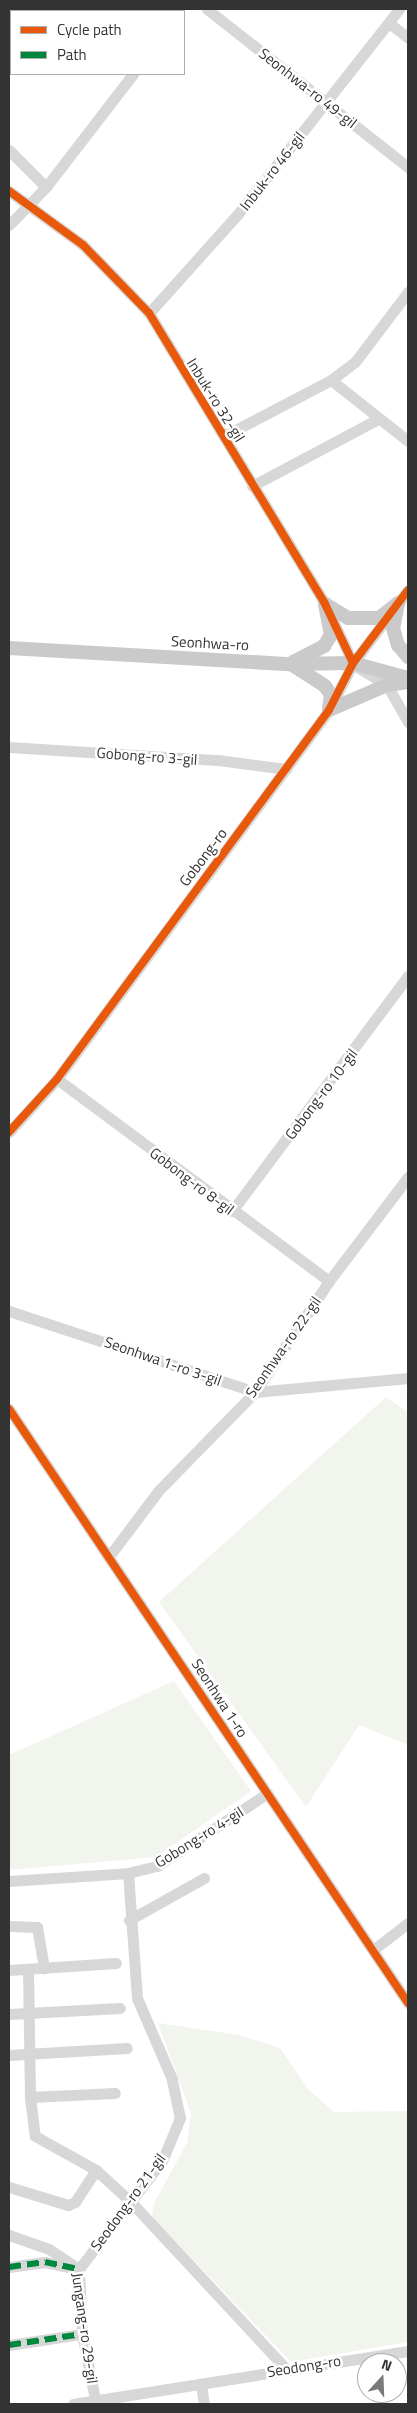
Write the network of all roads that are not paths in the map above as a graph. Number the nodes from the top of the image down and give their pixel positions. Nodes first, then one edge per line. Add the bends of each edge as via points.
1 (207, 9) edge
2 (400, 9) edge
3 (389, 23) junction
4 (408, 38) edge
5 (132, 75) edge
6 (326, 102) junction
7 (9, 150) edge
8 (408, 167) edge
9 (46, 187) junction
10 (9, 191) edge
11 (29, 205) junction
12 (9, 225) edge
13 (408, 292) edge
14 (148, 313) junction
15 (331, 380) junction
16 (378, 419) junction
17 (224, 436) junction
18 (408, 441) edge
19 (252, 486) junction
20 (408, 590) edge
21 (398, 603) junction
22 (325, 604) junction
23 (9, 648) edge
24 (408, 657) edge
25 (353, 663) junction
26 (290, 664) junction
27 (408, 678) edge
28 (408, 682) edge
29 (387, 685) junction
30 (329, 710) junction
31 (408, 722) edge
32 (9, 747) edge
33 (286, 769) junction
34 (408, 976) edge
35 (57, 1079) junction
36 (9, 1132) edge
37 (408, 1177) edge
38 (232, 1211) junction
39 (329, 1281) junction
40 (9, 1311) edge
41 (408, 1378) edge
42 (255, 1392) junction
43 (9, 1409) edge
44 (110, 1556) junction
45 (266, 1794) junction
46 (128, 1873) junction
47 (204, 1878) dead end
48 (9, 1881) edge
49 (129, 1920) junction
50 (408, 1923) edge
51 (9, 1926) edge
52 (373, 1950) junction
53 (116, 1963) dead end
54 (44, 1968) junction
55 (28, 1969) junction
56 (9, 1970) edge
57 (408, 2003) edge
58 (120, 2008) dead end
59 (9, 2014) edge
60 (28, 2014) junction
61 (127, 2048) dead end
62 (9, 2055) edge
63 (28, 2055) junction
64 (115, 2093) dead end
65 (30, 2097) junction
66 (96, 2170) junction
67 (9, 2187) edge
68 (131, 2202) junction
69 (9, 2235) edge
70 (9, 2267) edge
71 (79, 2269) junction
72 (82, 2334) junction
73 (9, 2345) edge
74 (408, 2351) edge
75 (286, 2369) junction
76 (201, 2384) junction
77 (96, 2402) edge
78 (73, 2404) edge
79 (204, 2404) edge

1 - 6 street, Seonhwa-ro 49-gil
2 - 3 street, Inbuk-ro 46-gil
3 - 4 street
3 - 6 street, Inbuk-ro 46-gil
5 - 9 street
6 - 8 street, Seonhwa-ro 49-gil
6 - 14 street, Inbuk-ro 46-gil via 236,215
7 - 9 street
9 - 11 street
10 - 11 street, Inbuk-ro 32-gil
11 - 12 street
11 - 14 street, Inbuk-ro 32-gil via 83,245
13 - 15 street via 355,362
14 - 17 street, Inbuk-ro 32-gil
15 - 16 street
15 - 17 street
16 - 18 street
16 - 19 street
17 - 19 street, Inbuk-ro 32-gil
19 - 22 street, Inbuk-ro 32-gil
20 - 21 street, Gobong-ro
21 - 22 main road via 379,618 348,618
21 - 24 main road via 393,628 398,645
21 - 25 street, Gobong-ro
22 - 25 street, Inbuk-ro 32-gil
22 - 26 main road via 331,635 324,646
23 - 26 main road, Seonhwa-ro
25 - 26 main road, Seonhwa-ro
25 - 27 main road, Seonhwa-ro
25 - 29 street
25 - 30 street, Gobong-ro
26 - 30 main road via 325,686 331,695
28 - 29 main road
29 - 30 main road
29 - 31 street
30 - 33 street, Gobong-ro
32 - 33 street, Gobong-ro 3-gil via 218,760
33 - 35 street, Gobong-ro
34 - 38 street, Gobong-ro 10-gil
35 - 36 street, Gobong-ro
35 - 38 street, Gobong-ro 8-gil
37 - 39 street, Seonhwa-ro 22-gil
38 - 39 street, Gobong-ro 8-gil
39 - 42 street, Seonhwa-ro 22-gil
40 - 42 street, Seonhwa 1-ro 3-gil
41 - 42 street, Seonhwa 1-ro 3-gil
42 - 44 street, Seonhwa-ro 22-gil via 159,1490
43 - 44 street, Seonhwa 1-ro
44 - 45 street, Seonhwa 1-ro
45 - 46 street, Gobong-ro 4-gil via 157,1866
45 - 52 street, Seonhwa 1-ro
46 - 48 street, Gobong-ro 4-gil
46 - 49 street, Seodong-ro 21-gil
47 - 49 street
49 - 68 street, Seodong-ro 21-gil via 137,1998 172,2079 180,2118 162,2161
50 - 52 street
51 - 54 street via 37,1927
52 - 57 street, Seonhwa 1-ro
53 - 54 street
54 - 55 street
55 - 56 street
55 - 60 street
58 - 60 street
59 - 60 street
60 - 63 street
61 - 63 street
62 - 63 street
63 - 65 street
64 - 65 street
65 - 66 street via 37,2140
66 - 67 street via 75,2202 68,2205
66 - 68 street
68 - 71 street, Seodong-ro 21-gil
68 - 75 street
69 - 71 street, Jungang-ro 29-gil via 49,2249
70 - 71 street via 45,2262
71 - 72 street, Jungang-ro 29-gil
72 - 73 street
72 - 77 street, Jungang-ro 29-gil
74 - 75 street, Seodong-ro
75 - 76 street, Seodong-ro
76 - 77 street, Seodong-ro
76 - 79 street
77 - 78 street, Seodong-ro

